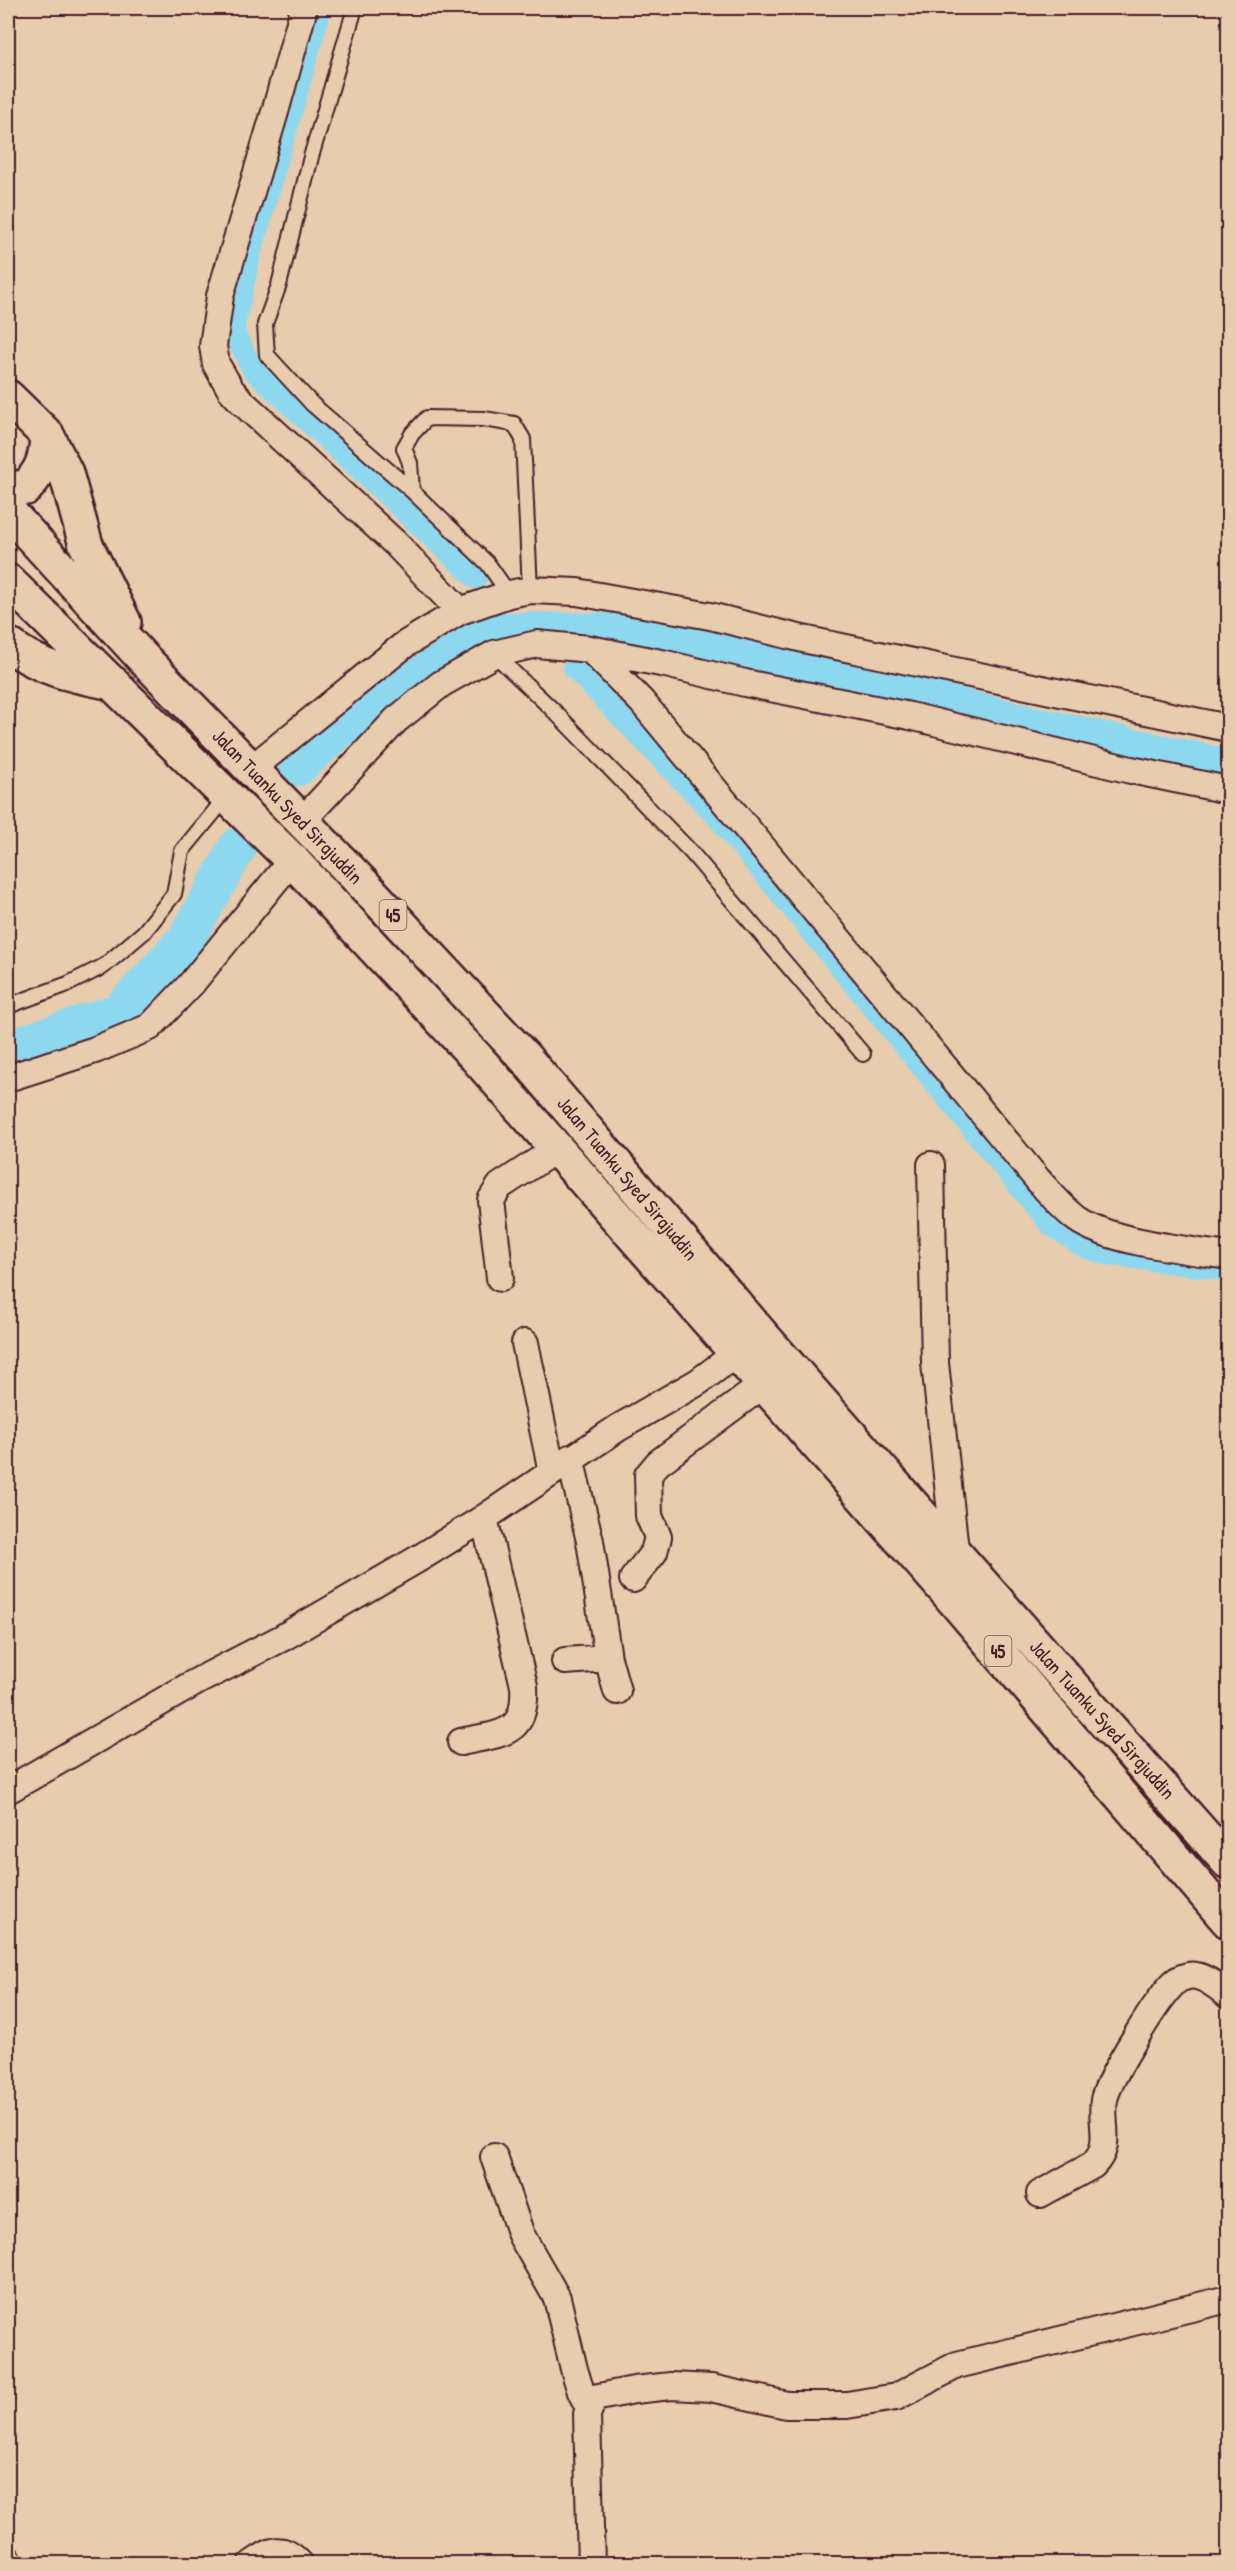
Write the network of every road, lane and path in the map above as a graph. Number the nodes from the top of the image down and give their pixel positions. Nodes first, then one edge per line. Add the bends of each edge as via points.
1 (304, 8) edge
2 (355, 8) edge
3 (8, 397) edge
4 (47, 435) junction
5 (8, 488) edge
6 (412, 491) junction
7 (8, 511) edge
8 (16, 590) edge
9 (519, 592) junction
10 (460, 611) junction
11 (8, 628) edge
12 (8, 644) edge
13 (590, 649) junction
14 (494, 654) junction
15 (141, 656) junction
16 (113, 683) junction
17 (1228, 728) edge
18 (252, 769) junction
19 (1228, 790) edge
20 (228, 795) junction
21 (302, 821) junction
22 (292, 860) junction
23 (8, 1006) edge
24 (863, 1054) dead end
25 (8, 1078) edge
26 (555, 1150) junction
27 (931, 1165) dead end
28 (1228, 1256) edge
29 (500, 1278) dead end
30 (525, 1343) dead end
31 (749, 1344) junction
32 (764, 1384) junction
33 (561, 1465) junction
34 (484, 1518) junction
35 (954, 1550) junction
36 (633, 1579) dead end
37 (608, 1658) junction
38 (566, 1661) dead end
39 (617, 1691) dead end
40 (461, 1742) dead end
41 (8, 1790) edge
42 (1228, 1862) edge
43 (1228, 1921) edge
44 (1228, 1995) edge
45 (494, 2157) dead end
46 (1040, 2194) dead end
47 (1228, 2299) edge
48 (588, 2406) junction
49 (252, 2564) edge
50 (300, 2564) edge
51 (591, 2564) edge

1 - 10 street via 220,296 213,346 216,364 243,403 396,543
2 - 6 lane via 265,324 267,356 312,404
3 - 4 highway
4 - 5 highway via 46,455 39,473 26,488
4 - 15 highway via 66,473 86,545
6 - 9 lane
6 - 9 lane via 410,463 404,448 427,418 514,424 523,440
7 - 15 highway, Jalan Tuanku Syed Sirajuddin / 45
8 - 11 highway via 33,621 26,632
8 - 16 highway, Jalan Tuanku Syed Sirajuddin / 45
9 - 10 street
9 - 17 street via 577,592 710,616 802,639
10 - 18 street via 404,645
12 - 16 highway via 59,673
13 - 14 street via 537,644
13 - 19 street via 910,716
13 - 28 street via 642,702 1038,1180 1077,1219 1096,1230 1132,1239
14 - 21 street via 441,684 396,720
14 - 24 lane via 690,851
15 - 18 highway, Jalan Tuanku Syed Sirajuddin / 45
16 - 20 highway, Jalan Tuanku Syed Sirajuddin / 45
18 - 21 highway, Jalan Tuanku Syed Sirajuddin / 45
20 - 22 highway, Jalan Tuanku Syed Sirajuddin / 45
20 - 23 lane via 182,851 174,894 144,932 104,966
21 - 31 highway, Jalan Tuanku Syed Sirajuddin / 45 via 526,1059
22 - 25 street via 191,984 150,1027 95,1050
22 - 26 highway, Jalan Tuanku Syed Sirajuddin / 45 via 475,1056
26 - 29 street via 500,1186 491,1200
26 - 31 highway, Jalan Tuanku Syed Sirajuddin / 45
27 - 35 street via 935,1363
30 - 33 street
31 - 32 highway, Jalan Tuanku Syed Sirajuddin / 45
31 - 33 street via 698,1382
31 - 35 highway, Jalan Tuanku Syed Sirajuddin / 45
32 - 36 street via 658,1463 648,1475 649,1516 658,1536 654,1552
32 - 43 highway, Jalan Tuanku Syed Sirajuddin / 45
33 - 34 street
33 - 37 street via 590,1541
34 - 40 street via 524,1686 525,1707 521,1719 511,1729
34 - 41 street via 347,1601
35 - 42 highway, Jalan Tuanku Syed Sirajuddin / 45
37 - 38 street
37 - 39 street
44 - 46 street via 1212,1983 1190,1975 1177,1980 1128,2049 1110,2085 1104,2100 1106,2145 1100,2159
45 - 48 street via 521,2235 557,2298 574,2369
47 - 48 street via 957,2365 896,2397 847,2405 787,2405 711,2388 671,2386 594,2398
48 - 51 street
49 - 50 street via 273,2551 289,2553

